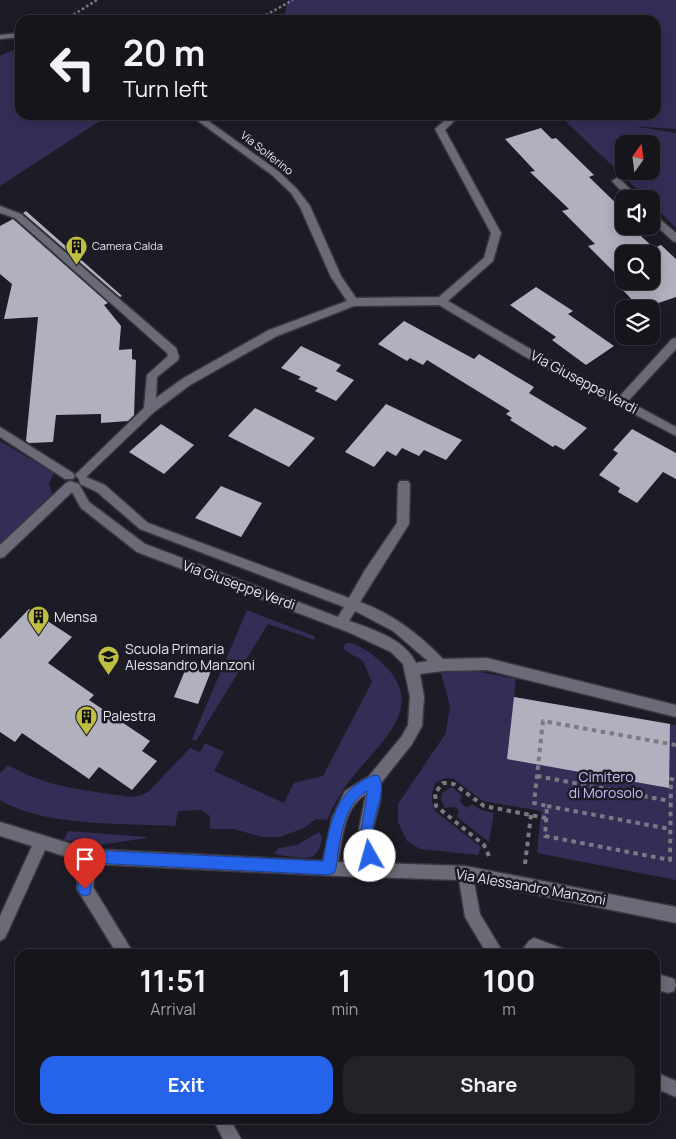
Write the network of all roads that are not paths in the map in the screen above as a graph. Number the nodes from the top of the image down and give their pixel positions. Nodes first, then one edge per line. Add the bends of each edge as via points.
1 (15, 36) edge
2 (0, 37) edge
3 (201, 120) edge
4 (450, 120) edge
5 (617, 181) dead end
6 (626, 190) edge
7 (0, 209) edge
8 (660, 223) edge
9 (676, 239) edge
10 (441, 301) junction
11 (353, 302) junction
12 (676, 342) edge
13 (622, 401) junction
14 (150, 409) junction
15 (0, 431) edge
16 (676, 432) edge
17 (76, 481) junction
18 (404, 484) dead end
19 (0, 553) edge
20 (351, 604) junction
21 (341, 623) junction
22 (440, 665) junction
23 (412, 669) junction
24 (676, 711) edge
25 (374, 781) junction
26 (0, 829) edge
27 (41, 843) junction
28 (88, 856) junction
29 (329, 868) junction
30 (372, 870) junction
31 (465, 872) junction
32 (676, 915) edge
33 (0, 933) edge
34 (123, 949) edge
35 (493, 949) edge
36 (531, 949) edge
37 (543, 949) edge
38 (660, 1082) edge
39 (676, 1089) edge
40 (224, 1124) edge
41 (232, 1139) edge

1 - 2 street
3 - 11 street, Via Solferino via 275,173 294,191 336,277
4 - 10 street via 440,129 496,233 489,259
5 - 6 street
7 - 14 street via 18,216 172,351 174,357 152,375
8 - 9 street
10 - 11 street
10 - 13 street, Via Giuseppe Verdi via 528,353
11 - 14 street via 273,333 232,354
12 - 13 street
13 - 16 street, Via Giuseppe Verdi
14 - 17 street
15 - 17 street
17 - 19 street
17 - 20 street via 102,488 138,522 161,533
17 - 21 street, Via Giuseppe Verdi via 85,505 141,548
18 - 20 street via 403,524
20 - 21 street
20 - 22 street via 401,627
21 - 23 street, Via Giuseppe Verdi via 396,648
22 - 23 street
22 - 24 street via 487,664
23 - 25 street, Via Giuseppe Verdi via 418,696 415,726
25 - 29 street, Via Giuseppe Verdi via 356,791 346,803 336,830
25 - 30 street via 366,830
26 - 27 street, Via Alessandro Manzoni
27 - 28 street, Via Alessandro Manzoni
27 - 33 street
28 - 29 street, Via Alessandro Manzoni
28 - 34 street via 85,889
29 - 30 street, Via Alessandro Manzoni
30 - 31 street, Via Alessandro Manzoni
31 - 32 street, Via Alessandro Manzoni
31 - 35 street via 473,917
36 - 37 street via 534,946
38 - 39 street
40 - 41 street

